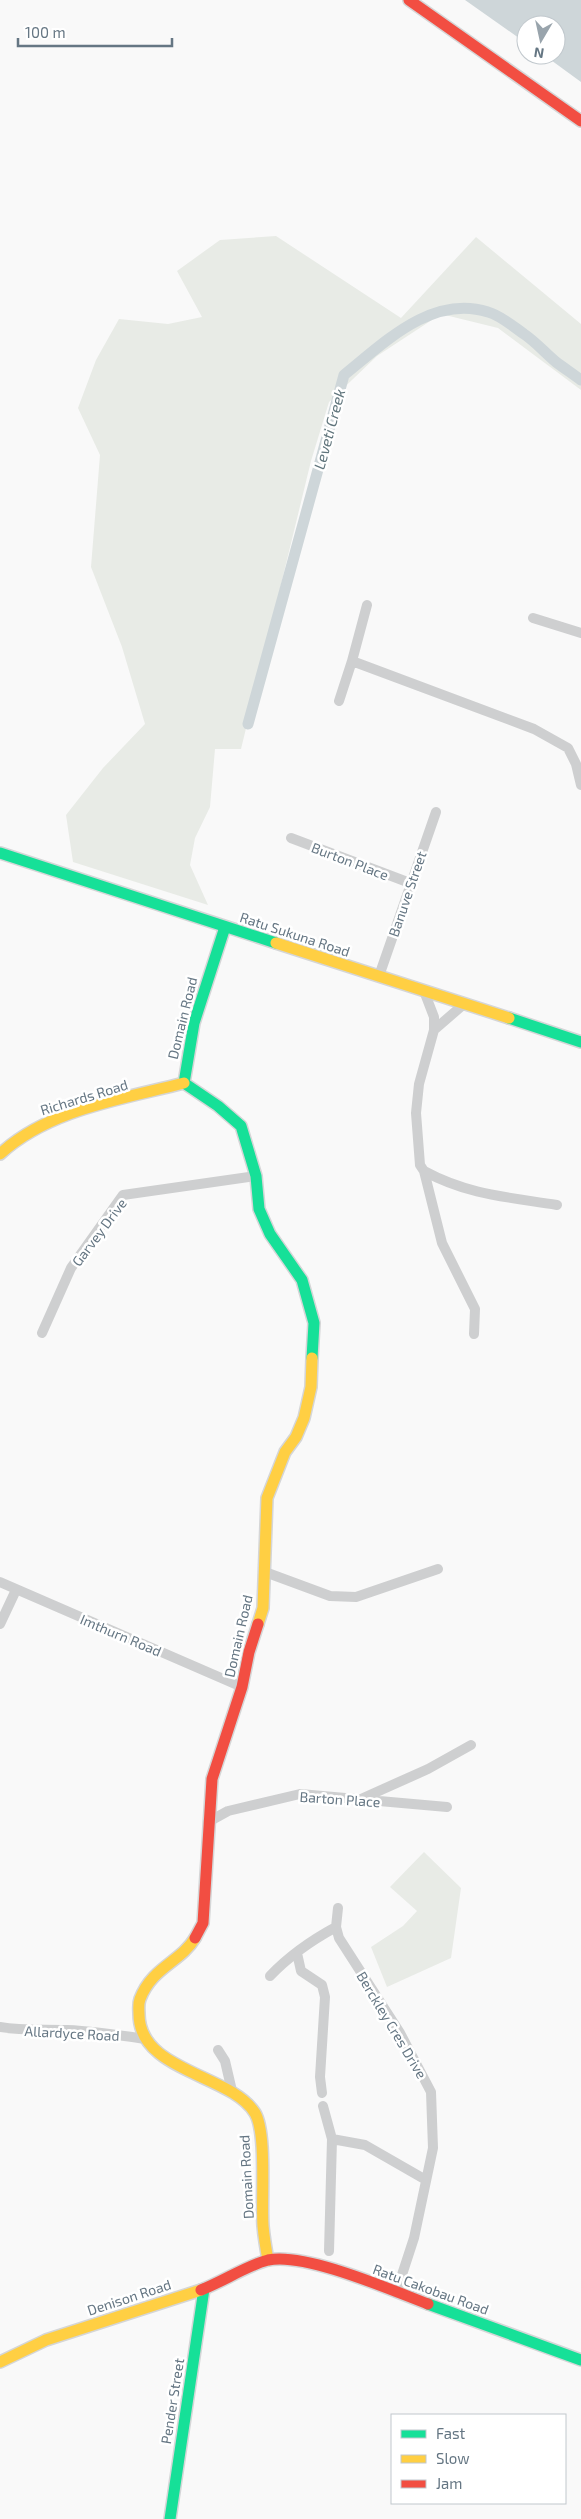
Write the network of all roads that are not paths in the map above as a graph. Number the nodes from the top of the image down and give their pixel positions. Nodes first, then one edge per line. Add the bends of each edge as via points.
1 (409, 0) edge
2 (581, 120) edge
3 (367, 605) dead end
4 (533, 618) dead end
5 (581, 634) edge
6 (352, 661) junction
7 (339, 700) dead end
8 (581, 785) edge
9 (436, 812) dead end
10 (291, 838) dead end
11 (0, 853) edge
12 (410, 883) junction
13 (225, 927) junction
14 (378, 976) junction
15 (424, 991) junction
16 (464, 1004) junction
17 (434, 1030) junction
18 (581, 1042) edge
19 (184, 1083) junction
20 (0, 1154) edge
21 (424, 1171) junction
22 (256, 1176) junction
23 (557, 1205) dead end
24 (42, 1333) dead end
25 (474, 1334) dead end
26 (438, 1569) dead end
27 (265, 1572) junction
28 (0, 1582) edge
29 (16, 1590) junction
30 (0, 1624) edge
31 (242, 1687) junction
32 (471, 1745) dead end
33 (360, 1799) junction
34 (447, 1807) dead end
35 (208, 1822) junction
36 (338, 1908) dead end
37 (336, 1927) junction
38 (297, 1953) junction
39 (270, 1976) dead end
40 (0, 2027) edge
41 (145, 2039) junction
42 (218, 2050) dead end
43 (232, 2091) junction
44 (322, 2093) dead end
45 (323, 2106) dead end
46 (332, 2139) junction
47 (426, 2180) junction
48 (329, 2251) dead end
49 (268, 2260) junction
50 (204, 2289) junction
51 (396, 2292) junction
52 (1, 2359) edge
53 (581, 2360) edge
54 (170, 2519) edge

1 - 2 street
3 - 6 street
4 - 5 street
6 - 7 street
6 - 8 street via 534,730 568,748
9 - 12 street, Banuve Street
10 - 12 street, Burton Place
11 - 13 street, Ratu Sukuna Road
12 - 14 street, Banuve Street
13 - 14 street, Ratu Sukuna Road
13 - 19 street, Domain Road via 186,1054
14 - 15 street, Ratu Sukuna Road
15 - 16 street, Ratu Sukuna Road
15 - 17 street via 434,1017
16 - 17 street
16 - 18 street, Ratu Sukuna Road
17 - 21 street via 419,1084 416,1113 420,1165
19 - 20 street, Richards Road via 50,1120 18,1138
19 - 22 street, Domain Road via 241,1126
21 - 23 street via 447,1184 478,1193
21 - 25 street via 442,1244 475,1309
22 - 24 street, Garvey Drive via 123,1195 71,1268
22 - 27 street, Domain Road via 259,1209 270,1234 302,1280 314,1323 311,1386 304,1418 285,1452 267,1498
26 - 27 street via 356,1597 330,1596
27 - 31 street, Domain Road via 263,1608
28 - 29 street, Imthurn Road
29 - 30 street
29 - 31 street, Imthurn Road
31 - 35 street, Domain Road via 212,1780
32 - 33 street via 428,1769
33 - 34 street, Barton Place
33 - 35 street, Barton Place via 300,1794 228,1811
35 - 41 street, Domain Road via 203,1923 193,1940 151,1978 139,2001 139,2021
36 - 37 street
37 - 38 street
37 - 47 street, Berckley Cres Drive via 339,1938 400,2033 431,2092 433,2148
38 - 39 street
38 - 44 street via 301,1971 322,1985 325,1997
40 - 41 street, Allardyce Road via 22,2031 111,2033
41 - 43 street, Domain Road via 178,2067
42 - 43 street via 225,2061
43 - 49 street, Domain Road via 255,2113 260,2132 263,2226
45 - 46 street
46 - 47 street via 365,2144
46 - 48 street
47 - 51 street, Berckley Cres Drive via 414,2238
49 - 50 street, Denison Road
49 - 51 street, Ratu Cakobau Road via 324,2266
50 - 52 street, Denison Road via 46,2340
50 - 54 street, Pender Street
51 - 53 street, Ratu Cakobau Road

